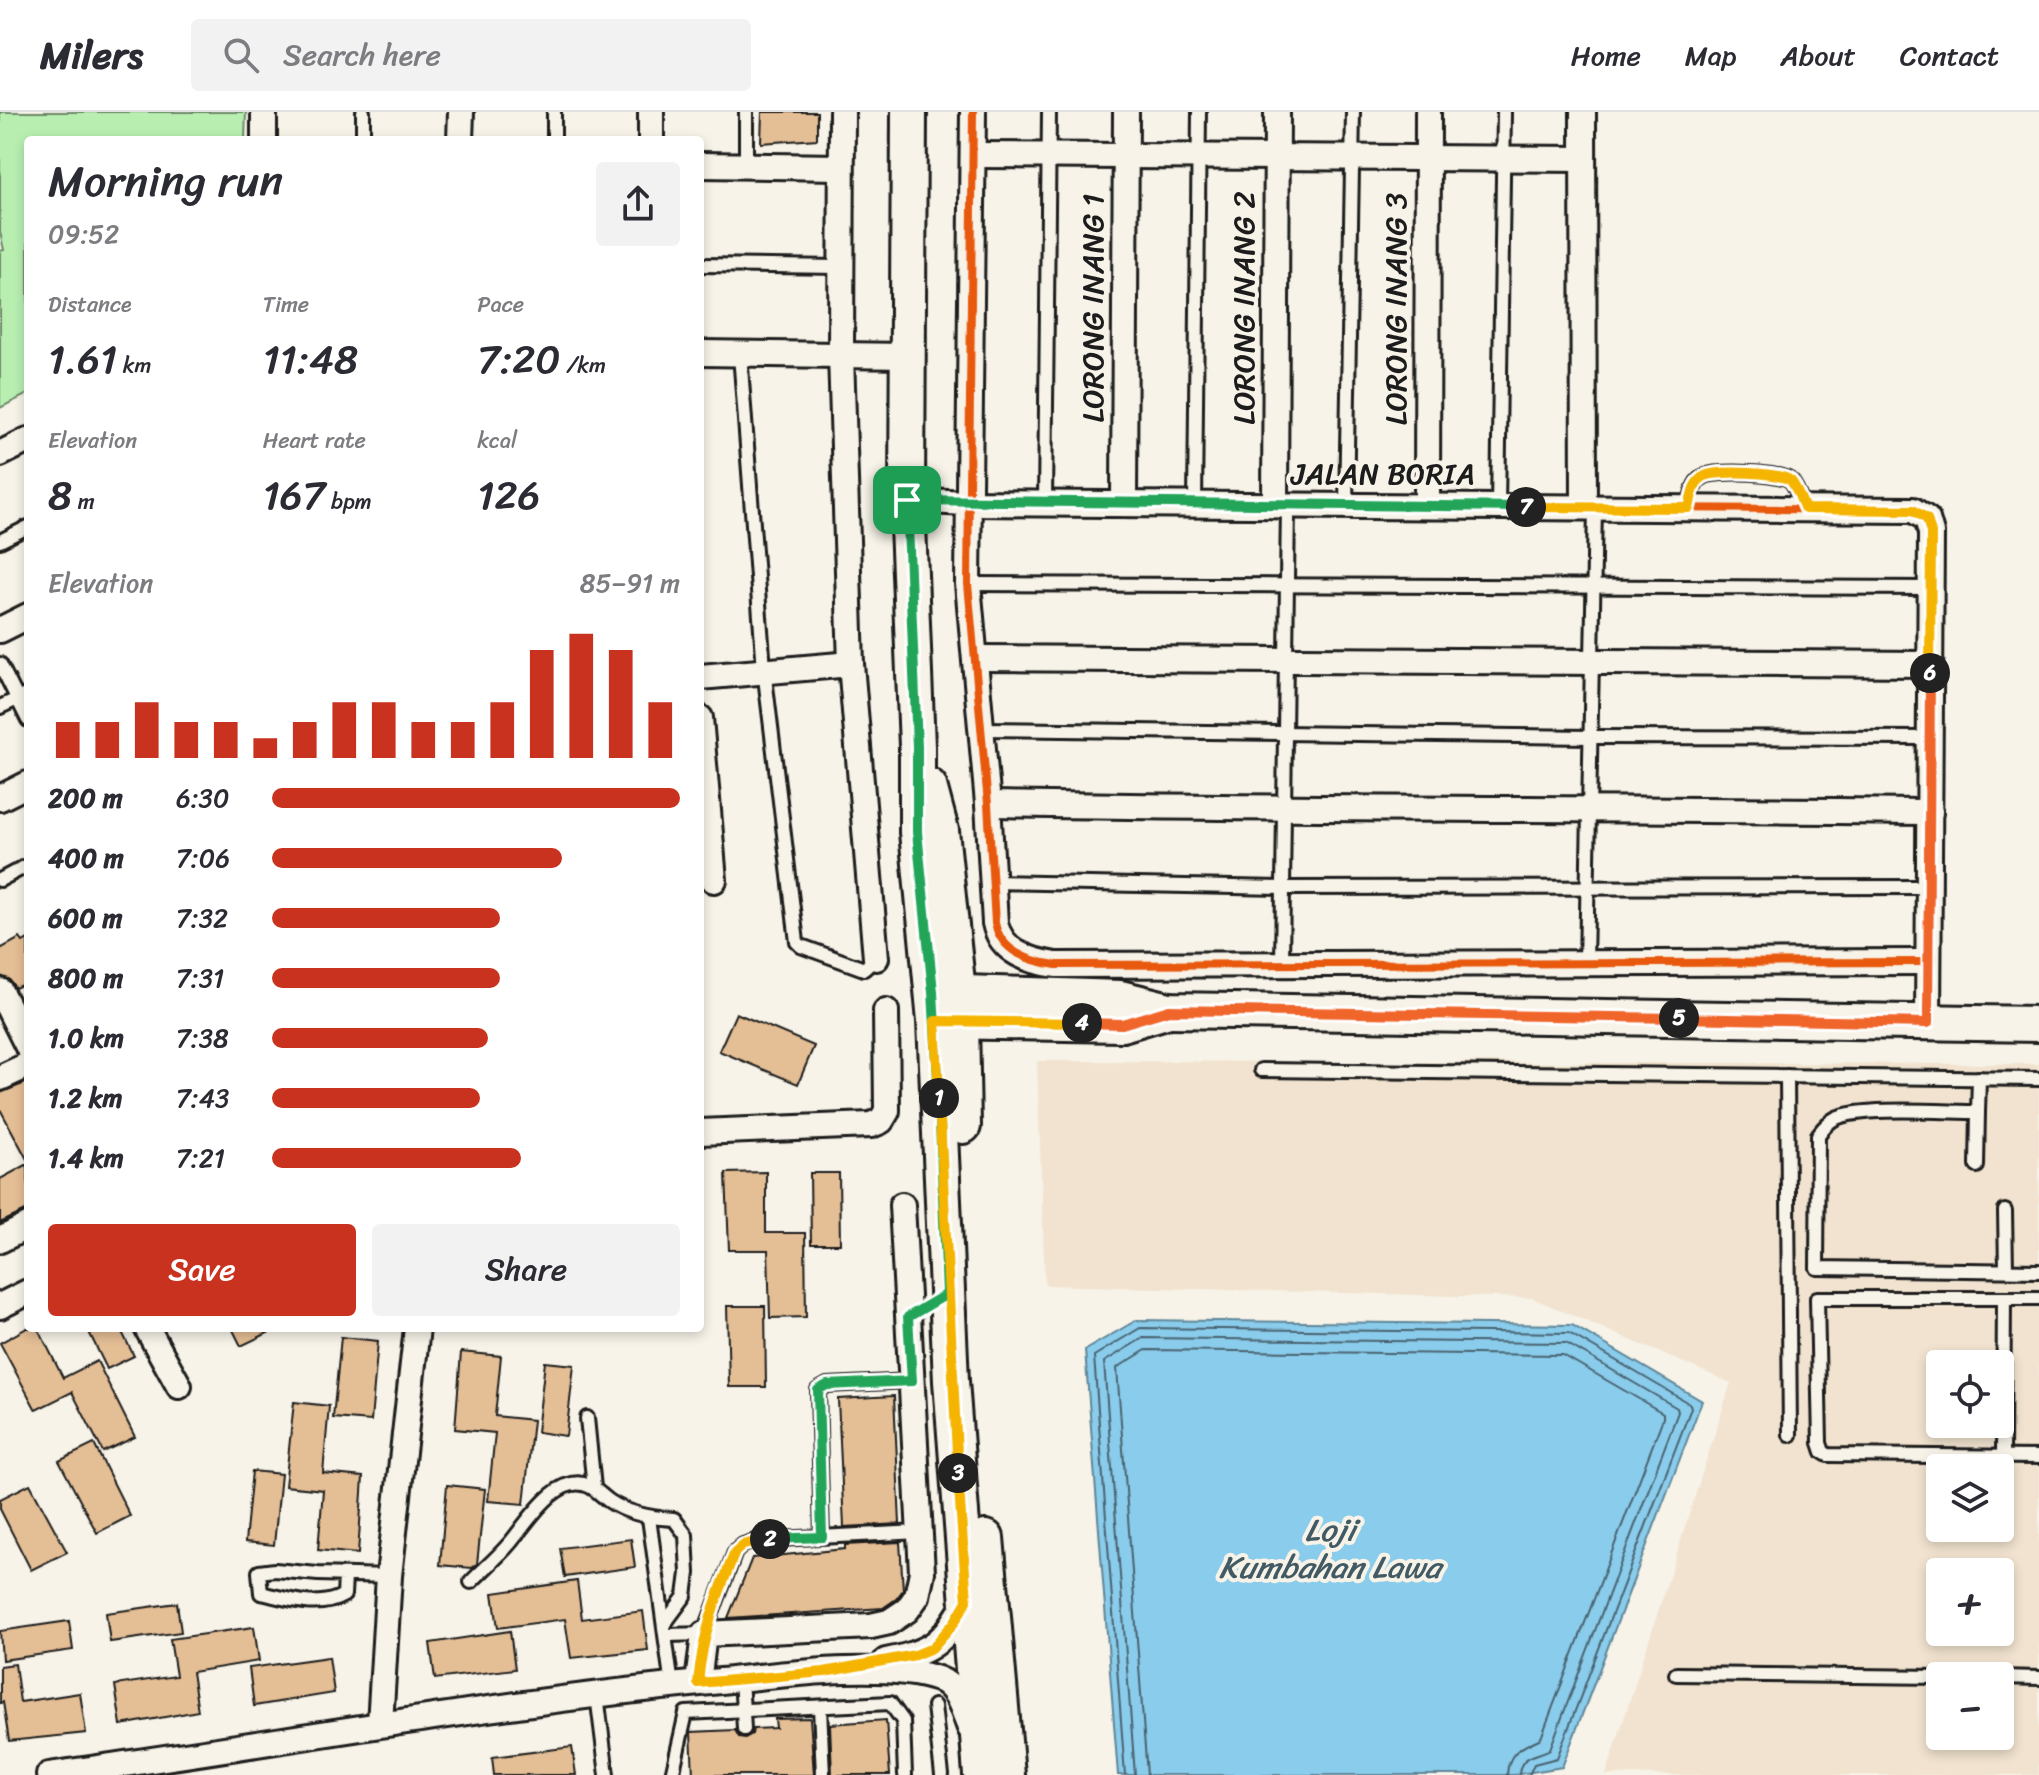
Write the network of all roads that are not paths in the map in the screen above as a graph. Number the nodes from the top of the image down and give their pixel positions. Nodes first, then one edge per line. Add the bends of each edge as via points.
1 (264, 112) edge
2 (363, 112) edge
3 (461, 112) edge
4 (554, 112) edge
5 (651, 112) edge
6 (746, 112) edge
7 (842, 112) edge
8 (909, 112) edge
9 (973, 112) edge
10 (1049, 112) edge
11 (1126, 112) edge
12 (1199, 112) edge
13 (1277, 112) edge
14 (1353, 112) edge
15 (1428, 112) edge
16 (1504, 112) edge
17 (1583, 112) edge
18 (264, 136) edge
19 (363, 136) edge
20 (460, 136) edge
21 (554, 136) edge
22 (651, 136) edge
23 (973, 155) junction
24 (1048, 156) junction
25 (1126, 157) junction
26 (1199, 157) junction
27 (1277, 157) junction
28 (1353, 157) junction
29 (1428, 158) junction
30 (1504, 158) junction
31 (1583, 159) junction
32 (704, 165) edge
33 (746, 165) junction
34 (841, 167) junction
35 (704, 265) edge
36 (840, 267) junction
37 (704, 353) edge
38 (740, 354) junction
39 (841, 355) junction
40 (907, 356) junction
41 (24, 442) edge
42 (0, 454) edge
43 (907, 500) junction
44 (967, 503) junction
45 (1124, 503) junction
46 (1045, 504) junction
47 (1195, 505) junction
48 (1282, 505) junction
49 (1346, 506) junction
50 (1427, 506) junction
51 (1498, 507) junction
52 (1590, 508) junction
53 (1689, 508) junction
54 (1805, 509) junction
55 (24, 529) edge
56 (0, 541) edge
57 (968, 584) junction
58 (1287, 585) junction
59 (1593, 587) junction
60 (1931, 588) junction
61 (24, 618) edge
62 (0, 630) edge
63 (975, 658) junction
64 (1286, 661) junction
65 (1592, 663) junction
66 (0, 664) edge
67 (851, 664) junction
68 (1930, 664) junction
69 (764, 669) junction
70 (704, 676) edge
71 (23, 696) edge
72 (0, 707) edge
73 (981, 729) junction
74 (1285, 734) junction
75 (1591, 737) junction
76 (1929, 738) junction
77 (704, 764) edge
78 (24, 786) edge
79 (0, 798) edge
80 (988, 804) junction
81 (1589, 808) junction
82 (1284, 810) junction
83 (1930, 812) junction
84 (24, 867) edge
85 (0, 880) edge
86 (714, 880) dead end
87 (993, 882) junction
88 (1929, 887) junction
89 (1283, 888) junction
90 (1587, 888) junction
91 (876, 958) joint
92 (1928, 962) junction
93 (1586, 963) junction
94 (1282, 964) junction
95 (0, 991) edge
96 (946, 1006) junction
97 (886, 1011) dead end
98 (1928, 1023) junction
99 (2039, 1024) edge
100 (24, 1039) edge
101 (24, 1067) edge
102 (1261, 1070) dead end
103 (1787, 1076) junction
104 (0, 1078) edge
105 (1979, 1078) junction
106 (2039, 1079) edge
107 (1978, 1112) junction
108 (704, 1132) edge
109 (1977, 1166) dead end
110 (902, 1205) dead end
111 (2005, 1211) dead end
112 (24, 1228) edge
113 (0, 1240) edge
114 (2006, 1270) junction
115 (2039, 1271) edge
116 (24, 1294) edge
117 (947, 1294) junction
118 (2004, 1298) junction
119 (2039, 1298) edge
120 (0, 1306) edge
121 (908, 1317) junction
122 (149, 1332) edge
123 (417, 1332) edge
124 (911, 1374) junction
125 (951, 1381) junction
126 (179, 1386) dead end
127 (587, 1418) dead end
128 (1790, 1435) dead end
129 (2003, 1454) edge
130 (1926, 1456) edge
131 (2014, 1456) edge
132 (2039, 1457) edge
133 (594, 1488) junction
134 (649, 1518) junction
135 (920, 1532) junction
136 (822, 1537) junction
137 (345, 1576) junction
138 (389, 1576) junction
139 (471, 1582) dead end
140 (967, 1601) junction
141 (666, 1629) junction
142 (704, 1634) junction
143 (824, 1672) junction
144 (1676, 1674) dead end
145 (1926, 1677) edge
146 (2014, 1677) edge
147 (741, 1678) junction
148 (2039, 1678) edge
149 (698, 1683) junction
150 (672, 1686) junction
151 (597, 1695) junction
152 (934, 1706) dead end
153 (820, 1707) junction
154 (743, 1710) junction
155 (380, 1724) junction
156 (744, 1729) dead end
157 (989, 1769) edge
158 (49, 1775) edge
159 (607, 1775) edge
160 (672, 1775) edge
161 (823, 1775) edge
162 (905, 1775) edge
163 (942, 1775) edge

1 - 18 street
2 - 19 lane
3 - 20 street
4 - 21 lane
5 - 22 street
6 - 33 lane
7 - 34 street
8 - 40 main road
9 - 23 street
10 - 24 lane
11 - 25 street, LORONG INANG 1
12 - 26 lane
13 - 27 street, LORONG INANG 2
14 - 28 lane
15 - 29 street, LORONG INANG 3
16 - 30 lane
17 - 31 street
23 - 24 street
23 - 44 street
24 - 25 street
24 - 46 lane
25 - 26 street
25 - 45 street, LORONG INANG 1
26 - 27 street
26 - 47 lane
27 - 28 street
27 - 48 street, LORONG INANG 2
28 - 29 street
28 - 49 lane
29 - 30 street
29 - 50 street, LORONG INANG 3
30 - 31 street
30 - 51 lane
31 - 52 street
32 - 33 street
33 - 34 street
34 - 36 street
35 - 36 lane
36 - 39 street
37 - 38 street
38 - 39 street
38 - 69 lane
39 - 40 street
39 - 67 street
40 - 43 main road
41 - 42 street
43 - 44 street, JALAN BORIA
43 - 96 main road via 917,832
44 - 46 street, JALAN BORIA
44 - 57 street
45 - 46 street, JALAN BORIA
45 - 47 street, JALAN BORIA
47 - 48 street, JALAN BORIA
48 - 49 street, JALAN BORIA
48 - 58 lane
49 - 50 street, JALAN BORIA
50 - 51 street, JALAN BORIA
51 - 52 street, JALAN BORIA
52 - 53 street, JALAN BORIA
52 - 59 lane
53 - 54 street, JALAN BORIA
53 - 54 lane via 1694,485 1704,476 1723,473 1781,475 1792,482
54 - 60 street, JALAN BORIA via 1913,510 1927,519 1931,533
55 - 56 lane
57 - 58 lane
57 - 63 street
58 - 59 lane
58 - 64 lane
59 - 60 lane
59 - 65 lane
60 - 68 street, JALAN BORIA
61 - 62 street
63 - 64 street
63 - 73 street
64 - 65 street
64 - 74 lane
65 - 68 street
65 - 75 lane
66 - 71 lane
67 - 69 street
67 - 91 street
68 - 76 street, JALAN BORIA
69 - 70 street
69 - 91 lane via 797,942 864,969
71 - 72 lane
73 - 74 lane
73 - 80 street
74 - 75 lane
74 - 82 lane
75 - 76 lane
75 - 81 lane
76 - 83 street, JALAN BORIA
77 - 86 street
78 - 79 street
80 - 82 street
80 - 87 street
81 - 82 street
81 - 83 street
81 - 90 lane
82 - 89 lane
83 - 88 street, JALAN BORIA
84 - 85 lane
87 - 89 lane
87 - 94 street via 997,936 1011,950 1043,963
88 - 90 lane
88 - 92 street, JALAN BORIA
89 - 90 lane
89 - 94 lane
90 - 93 lane
92 - 93 street
92 - 98 street, JALAN BORIA
93 - 94 street
95 - 100 street
96 - 98 main road via 1122,1024 1169,1010
96 - 117 main road
96 - 157 main road via 963,1130
97 - 108 street via 887,1111 881,1121
98 - 99 main road
101 - 104 street
102 - 103 lane
103 - 105 lane
103 - 128 lane
105 - 106 lane
105 - 107 lane
107 - 109 lane
107 - 114 lane via 1863,1112 1825,1125 1818,1135 1817,1268
110 - 121 street
111 - 114 lane
112 - 113 street
114 - 115 lane
116 - 120 street
117 - 121 street
117 - 125 main road
118 - 119 lane
118 - 129 lane
118 - 130 lane via 1817,1298 1823,1452
121 - 124 street
122 - 126 street
123 - 138 street
124 - 125 street
124 - 135 street
124 - 136 lane via 818,1390
125 - 140 main road
127 - 133 lane
131 - 132 lane
133 - 134 lane via 611,1502
133 - 139 lane via 582,1483 555,1492
134 - 141 lane
134 - 141 lane via 674,1519 686,1535 685,1596
135 - 136 lane
135 - 142 street via 921,1585 907,1610 889,1622
136 - 142 lane via 743,1545 735,1552
137 - 137 lane via 344,1595 330,1603 302,1602 261,1593 259,1572
137 - 138 lane
138 - 155 street
140 - 143 street via 932,1648
140 - 157 main road
141 - 142 lane
141 - 150 lane
142 - 149 street
143 - 147 street
143 - 157 street via 889,1670 942,1680 961,1703
144 - 145 lane
146 - 148 lane
147 - 149 street
147 - 154 lane
149 - 150 street
150 - 151 street
151 - 155 street
151 - 159 lane
152 - 163 lane
153 - 154 lane
153 - 161 lane
153 - 162 lane via 890,1703 903,1721
154 - 156 lane
154 - 160 lane via 686,1713
155 - 158 street

